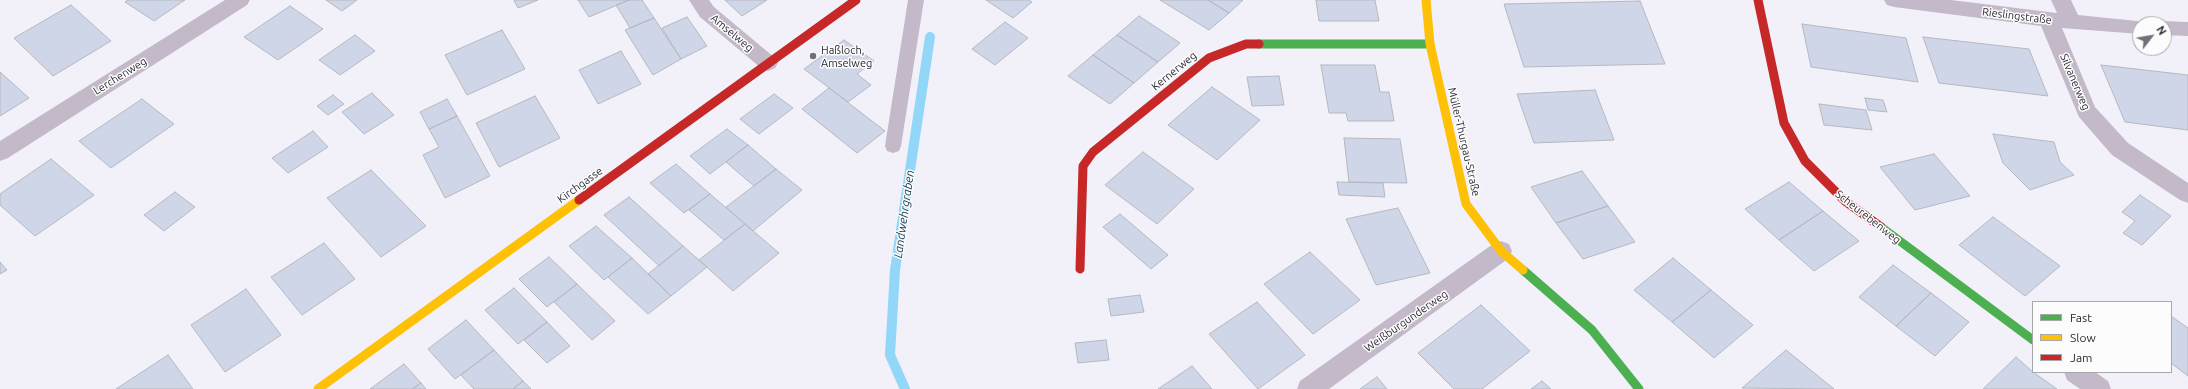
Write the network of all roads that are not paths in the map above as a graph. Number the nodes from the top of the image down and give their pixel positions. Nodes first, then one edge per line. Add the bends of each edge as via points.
1 (240, 0) edge
2 (699, 0) edge
3 (856, 0) edge
4 (916, 0) edge
5 (1426, 0) edge
6 (1758, 0) edge
7 (1894, 0) edge
8 (2061, 0) edge
9 (2049, 20) junction
10 (2071, 22) junction
11 (2132, 26) edge
12 (2172, 28) edge
13 (2188, 29) edge
14 (1430, 44) junction
15 (768, 63) junction
16 (893, 146) dead end
17 (0, 152) edge
18 (2188, 194) edge
19 (1501, 251) junction
20 (1080, 269) dead end
21 (2032, 339) edge
22 (2077, 373) edge
23 (318, 389) edge
24 (1309, 389) edge
25 (1639, 389) edge
26 (2099, 389) edge

1 - 17 street, Lerchenweg
2 - 15 street, Amselweg via 707,12
3 - 15 street, Kirchgasse
4 - 16 lane
5 - 14 street, Müller-Thurgau-Straße
6 - 21 street, Scheurebenweg via 1784,123 1805,161 1845,201
7 - 9 street, Rieslingstraße
8 - 10 street
9 - 10 street, Rieslingstraße
9 - 18 street, Silvanerweg via 2086,111 2120,149
10 - 11 street, Rieslingstraße
12 - 13 street
14 - 19 street, Müller-Thurgau-Straße via 1466,204
14 - 20 street, Kernerweg via 1246,44 1209,58 1093,152 1083,166
15 - 23 street, Kirchgasse
19 - 24 street, Weißburgunderweg
19 - 25 street, Müller-Thurgau-Straße via 1592,330
22 - 26 street

